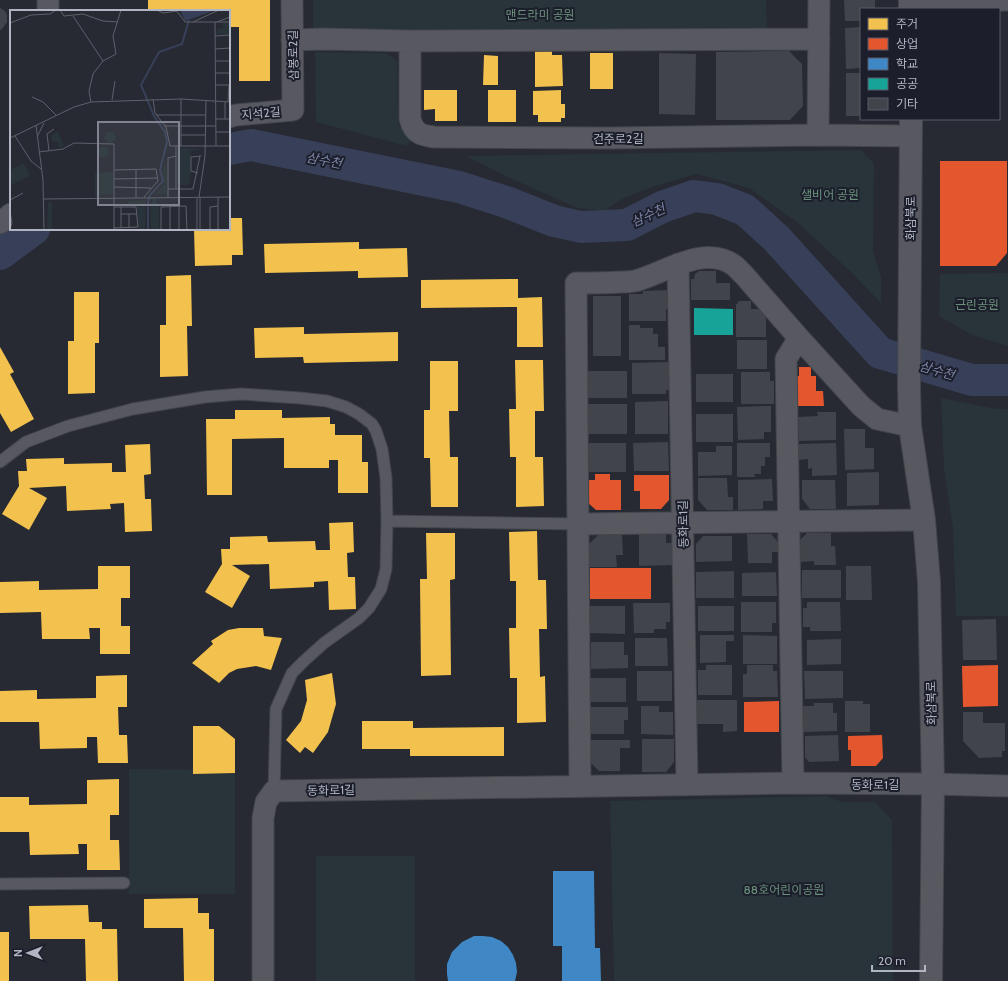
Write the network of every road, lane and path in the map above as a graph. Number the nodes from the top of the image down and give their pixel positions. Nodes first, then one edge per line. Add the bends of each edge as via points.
1 (292, 0) edge
2 (819, 0) edge
3 (1008, 0) edge
4 (910, 3) edge
5 (819, 39) junction
6 (292, 40) junction
7 (410, 41) junction
8 (293, 110) joint
9 (230, 116) edge
10 (911, 128) edge
11 (818, 135) junction
12 (10, 215) edge
13 (0, 222) edge
14 (678, 264) junction
15 (799, 338) junction
16 (910, 426) junction
17 (0, 462) edge
18 (924, 520) junction
19 (387, 521) junction
20 (789, 522) junction
21 (683, 523) junction
22 (578, 524) junction
23 (793, 783) junction
24 (933, 784) junction
25 (687, 785) junction
26 (580, 786) junction
27 (1008, 786) edge
28 (274, 791) junction
29 (124, 883) dead end
30 (0, 884) edge
31 (263, 981) edge
32 (931, 981) edge

1 - 6 street, 삼봉로2길
2 - 5 street
3 - 4 street
5 - 7 street
5 - 11 street
6 - 7 street
6 - 8 street, 삼봉로2길
7 - 11 street, 건주로2길 via 410,119 416,131 427,136 617,138
8 - 9 street, 지석2길
10 - 11 street, 건주로2길
10 - 16 street, 화삼북로
12 - 13 street
14 - 15 street via 694,258 709,258 722,259 734,265
14 - 21 street, 동화로1길
14 - 22 street via 634,281 576,283
15 - 16 street via 861,406 877,419
15 - 20 street via 786,359
16 - 18 street, 화삼북로
17 - 19 lane via 26,442 68,426 133,410 205,397 241,394 327,401 359,414 372,424 376,431 385,470
18 - 20 street
18 - 24 street, 화삼북로 via 929,582
19 - 22 lane
19 - 28 lane via 386,569 381,588 369,608 359,618 324,643 292,673 276,709
20 - 21 street
20 - 23 street
21 - 22 street
21 - 25 street, 동화로1길
22 - 26 street
23 - 24 street, 동화로1길
23 - 25 street, 동화로1길
24 - 27 street, 동화로1길
24 - 32 street, 화삼북로
25 - 26 street, 동화로1길
26 - 28 street, 동화로1길
28 - 31 street via 266,802 263,818
29 - 30 lane

